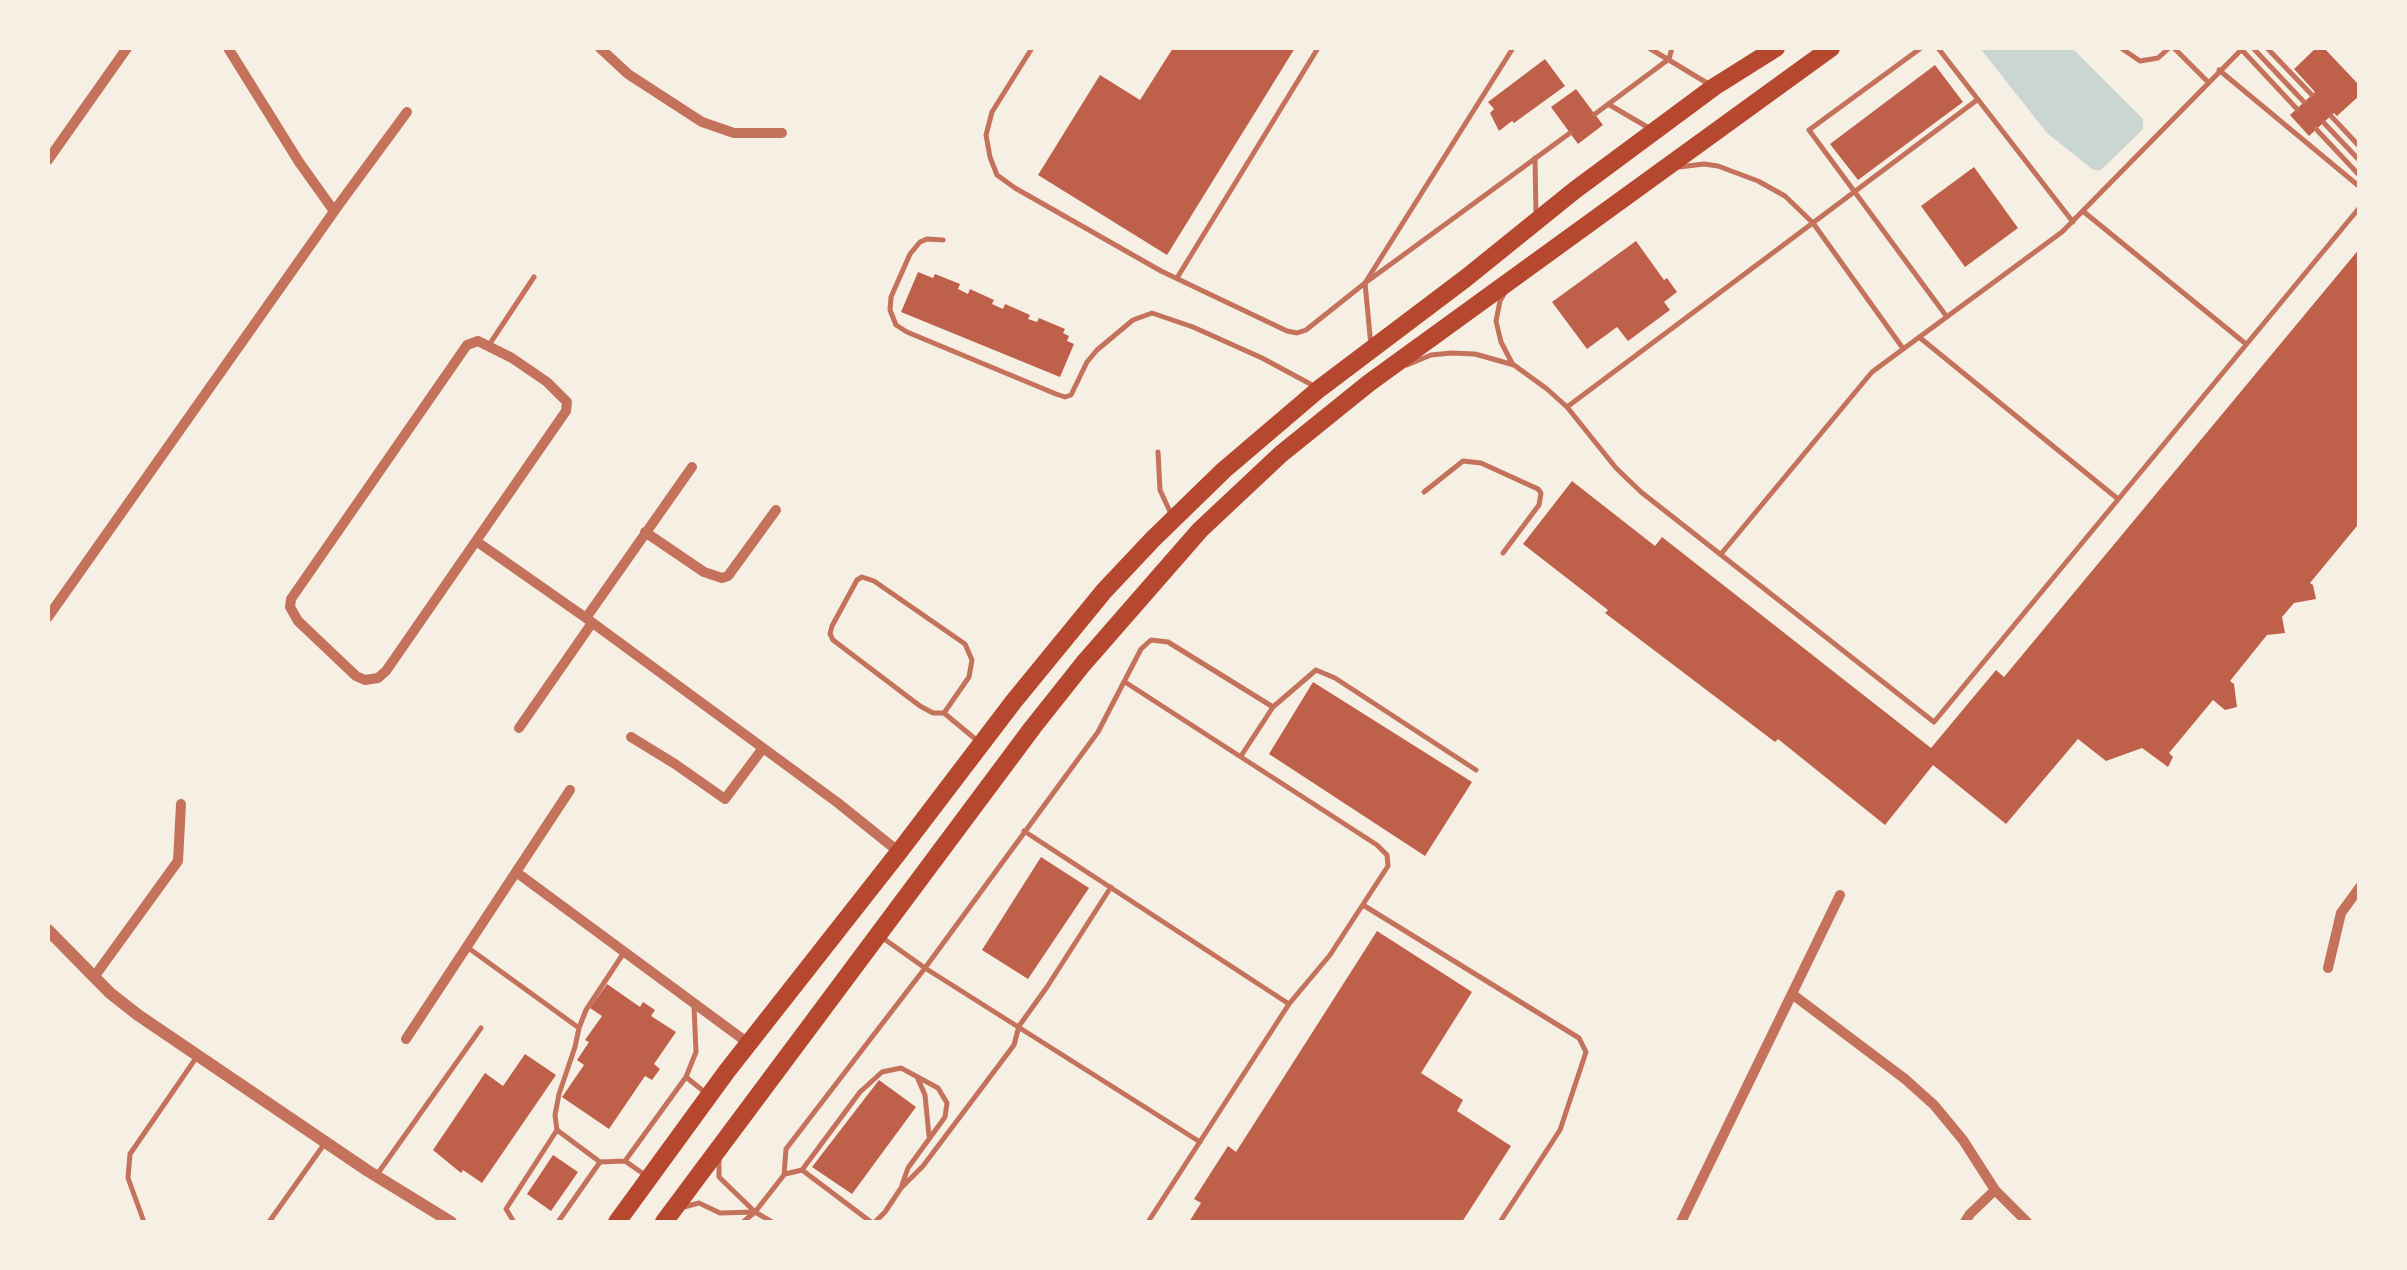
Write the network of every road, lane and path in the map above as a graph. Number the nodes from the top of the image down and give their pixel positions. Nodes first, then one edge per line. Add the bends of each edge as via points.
1 (127, 48) edge
2 (228, 48) edge
3 (600, 48) edge
4 (1032, 48) edge
5 (1318, 48) edge
6 (1513, 48) edge
7 (1649, 48) edge
8 (1672, 48) edge
9 (1754, 48) edge
10 (1776, 48) edge
11 (1832, 48) edge
12 (1921, 48) edge
13 (1938, 48) edge
14 (2121, 48) edge
15 (2172, 48) edge
16 (2242, 48) edge
17 (2254, 48) edge
18 (2267, 48) edge
19 (1669, 60) junction
20 (2219, 70) junction
21 (2208, 82) junction
22 (1718, 85) junction
23 (2312, 95) dead end
24 (1977, 100) junction
25 (2304, 102) dead end
26 (1608, 104) junction
27 (2297, 109) dead end
28 (407, 112) dead end
29 (1595, 114) dead end
30 (2331, 116) dead end
31 (2324, 123) dead end
32 (2316, 130) dead end
33 (1570, 132) dead end
34 (1655, 132) junction
35 (782, 133) dead end
36 (2360, 147) edge
37 (1535, 158) junction
38 (48, 160) edge
39 (2360, 161) edge
40 (2360, 176) edge
41 (1653, 177) junction
42 (2360, 187) edge
43 (1855, 192) junction
44 (2360, 207) edge
45 (334, 211) junction
46 (2084, 212) junction
47 (1536, 222) junction
48 (2073, 222) junction
49 (1813, 224) junction
50 (943, 240) dead end
51 (534, 276) dead end
52 (1516, 276) junction
53 (1177, 278) junction
54 (1365, 283) junction
55 (1947, 316) junction
56 (1919, 337) junction
57 (2246, 344) junction
58 (489, 346) junction
59 (1902, 348) junction
60 (1371, 349) junction
61 (1514, 365) junction
62 (1381, 375) junction
63 (1318, 389) junction
64 (1567, 407) junction
65 (1158, 452) dead end
66 (692, 466) dead end
67 (1424, 492) dead end
68 (2118, 500) junction
69 (776, 510) dead end
70 (1174, 520) junction
71 (645, 532) junction
72 (476, 541) junction
73 (1503, 553) dead end
74 (1720, 554) junction
75 (48, 618) edge
76 (589, 620) junction
77 (1124, 682) junction
78 (1273, 707) junction
79 (944, 713) junction
80 (519, 728) dead end
81 (631, 737) dead end
82 (981, 744) junction
83 (763, 748) junction
84 (1241, 756) junction
85 (1476, 770) dead end
86 (570, 790) dead end
87 (181, 804) dead end
88 (1024, 831) junction
89 (899, 852) junction
90 (516, 872) junction
91 (2360, 886) edge
92 (1111, 887) junction
93 (1840, 895) dead end
94 (1363, 904) junction
95 (48, 930) edge
96 (878, 935) junction
97 (467, 948) junction
98 (624, 952) junction
99 (924, 968) junction
100 (2328, 968) dead end
101 (94, 977) junction
102 (1792, 994) junction
103 (694, 1004) junction
104 (1290, 1004) junction
105 (1019, 1026) junction
106 (481, 1028) dead end
107 (579, 1028) junction
108 (406, 1040) dead end
109 (748, 1044) junction
110 (198, 1056) junction
111 (686, 1077) junction
112 (918, 1078) junction
113 (709, 1096) junction
114 (557, 1130) junction
115 (929, 1139) junction
116 (326, 1142) junction
117 (1200, 1142) junction
118 (719, 1146) junction
119 (625, 1161) junction
120 (600, 1162) junction
121 (802, 1170) junction
122 (784, 1174) junction
123 (376, 1176) junction
124 (650, 1178) junction
125 (901, 1188) junction
126 (1995, 1190) junction
127 (756, 1212) junction
128 (668, 1217) edge
129 (144, 1222) edge
130 (270, 1222) edge
131 (451, 1222) edge
132 (514, 1222) edge
133 (558, 1222) edge
134 (618, 1222) edge
135 (743, 1222) edge
136 (772, 1222) edge
137 (873, 1222) edge
138 (1148, 1222) edge
139 (1500, 1222) edge
140 (1681, 1222) edge
141 (1965, 1222) edge
142 (2026, 1222) edge

1 - 38 street
2 - 45 street
3 - 35 street via 702,122 734,132
4 - 53 lane via 992,112 986,136 998,174
5 - 53 lane
6 - 54 lane
7 - 19 lane
8 - 19 lane
9 - 22 highway
10 - 22 highway
11 - 41 highway
12 - 43 lane via 1809,130
13 - 24 lane
14 - 15 lane via 2140,60
15 - 21 lane
16 - 20 lane
16 - 27 lane
17 - 25 lane
18 - 23 lane
19 - 22 lane
19 - 26 lane
20 - 21 lane
20 - 42 lane
21 - 46 lane
22 - 34 highway
24 - 43 lane
24 - 48 lane
26 - 29 lane
26 - 34 lane
28 - 45 street
30 - 36 lane
31 - 39 lane
32 - 40 lane
33 - 37 lane
34 - 47 highway
37 - 47 lane
37 - 54 lane
41 - 49 lane via 1690,164 1718,166 1772,188
41 - 52 highway
43 - 49 lane
43 - 55 lane
44 - 57 lane
45 - 75 street
46 - 48 lane
46 - 57 lane
47 - 60 highway
48 - 55 lane
49 - 59 lane
49 - 64 lane
50 - 63 lane via 927,239 910,254 890,304 896,325 1056,394 1071,395 1098,350 1132,320 1152,313
51 - 58 lane
52 - 61 lane via 1496,321
52 - 62 highway
53 - 54 lane via 1297,333
54 - 60 lane
55 - 56 lane
56 - 59 lane
56 - 68 lane
57 - 68 lane
58 - 72 street via 547,382 566,402 566,412
58 - 72 street via 467,345 291,599 292,614 356,676 378,678
59 - 74 lane via 1868,376
60 - 63 highway
61 - 62 lane via 1450,353
61 - 64 lane
62 - 96 highway via 1200,530 1071,680
63 - 70 highway
64 - 74 lane via 1628,480
65 - 70 lane via 1160,490
66 - 71 street
67 - 73 lane via 1463,461 1538,488 1538,504
68 - 74 lane via 1934,722
69 - 71 street via 722,578
70 - 82 highway via 1104,592
71 - 76 street
72 - 76 street
76 - 80 street
76 - 83 street
77 - 78 lane via 1142,648 1151,640 1168,642
77 - 84 lane
77 - 88 lane via 1098,732
78 - 84 lane
78 - 85 lane via 1316,670
79 - 79 lane via 970,677 965,644 874,581 857,580 832,626 833,640 920,706
79 - 82 lane
81 - 83 street via 724,799
82 - 89 highway
83 - 89 street
84 - 94 lane via 1387,855 1388,866
86 - 90 street
87 - 101 street via 178,861
88 - 92 lane
88 - 99 lane
89 - 109 highway
90 - 97 street
90 - 98 street
91 - 100 street via 2341,913
92 - 104 lane
92 - 105 lane
93 - 102 street
94 - 104 lane
94 - 139 lane via 1579,1038 1586,1052 1560,1130
95 - 101 street
96 - 99 lane
96 - 118 highway
97 - 107 lane
97 - 108 street
98 - 103 street
98 - 107 lane
99 - 105 lane
99 - 122 lane via 786,1149
101 - 110 street
102 - 126 street via 1934,1105
102 - 140 street
103 - 109 street
103 - 111 lane via 696,1052
104 - 117 lane
105 - 117 lane
105 - 125 lane via 997,1068
106 - 123 lane
107 - 114 lane via 554,1114
109 - 113 highway
110 - 116 street
110 - 129 lane via 130,1154 128,1178
111 - 113 lane
111 - 119 lane
112 - 115 lane
112 - 115 lane via 938,1088 947,1103
112 - 121 lane via 901,1068 882,1072
113 - 124 highway
114 - 120 lane
114 - 132 lane via 506,1210
115 - 125 lane
116 - 123 street
116 - 130 lane
117 - 138 lane
118 - 127 lane via 720,1176
118 - 128 highway
119 - 120 lane
119 - 124 lane
120 - 133 lane
121 - 122 lane
121 - 137 lane
122 - 127 lane
123 - 131 street
124 - 134 highway
125 - 137 lane
126 - 141 street
126 - 142 street
127 - 128 lane via 720,1213 699,1203
127 - 135 lane
127 - 136 lane

